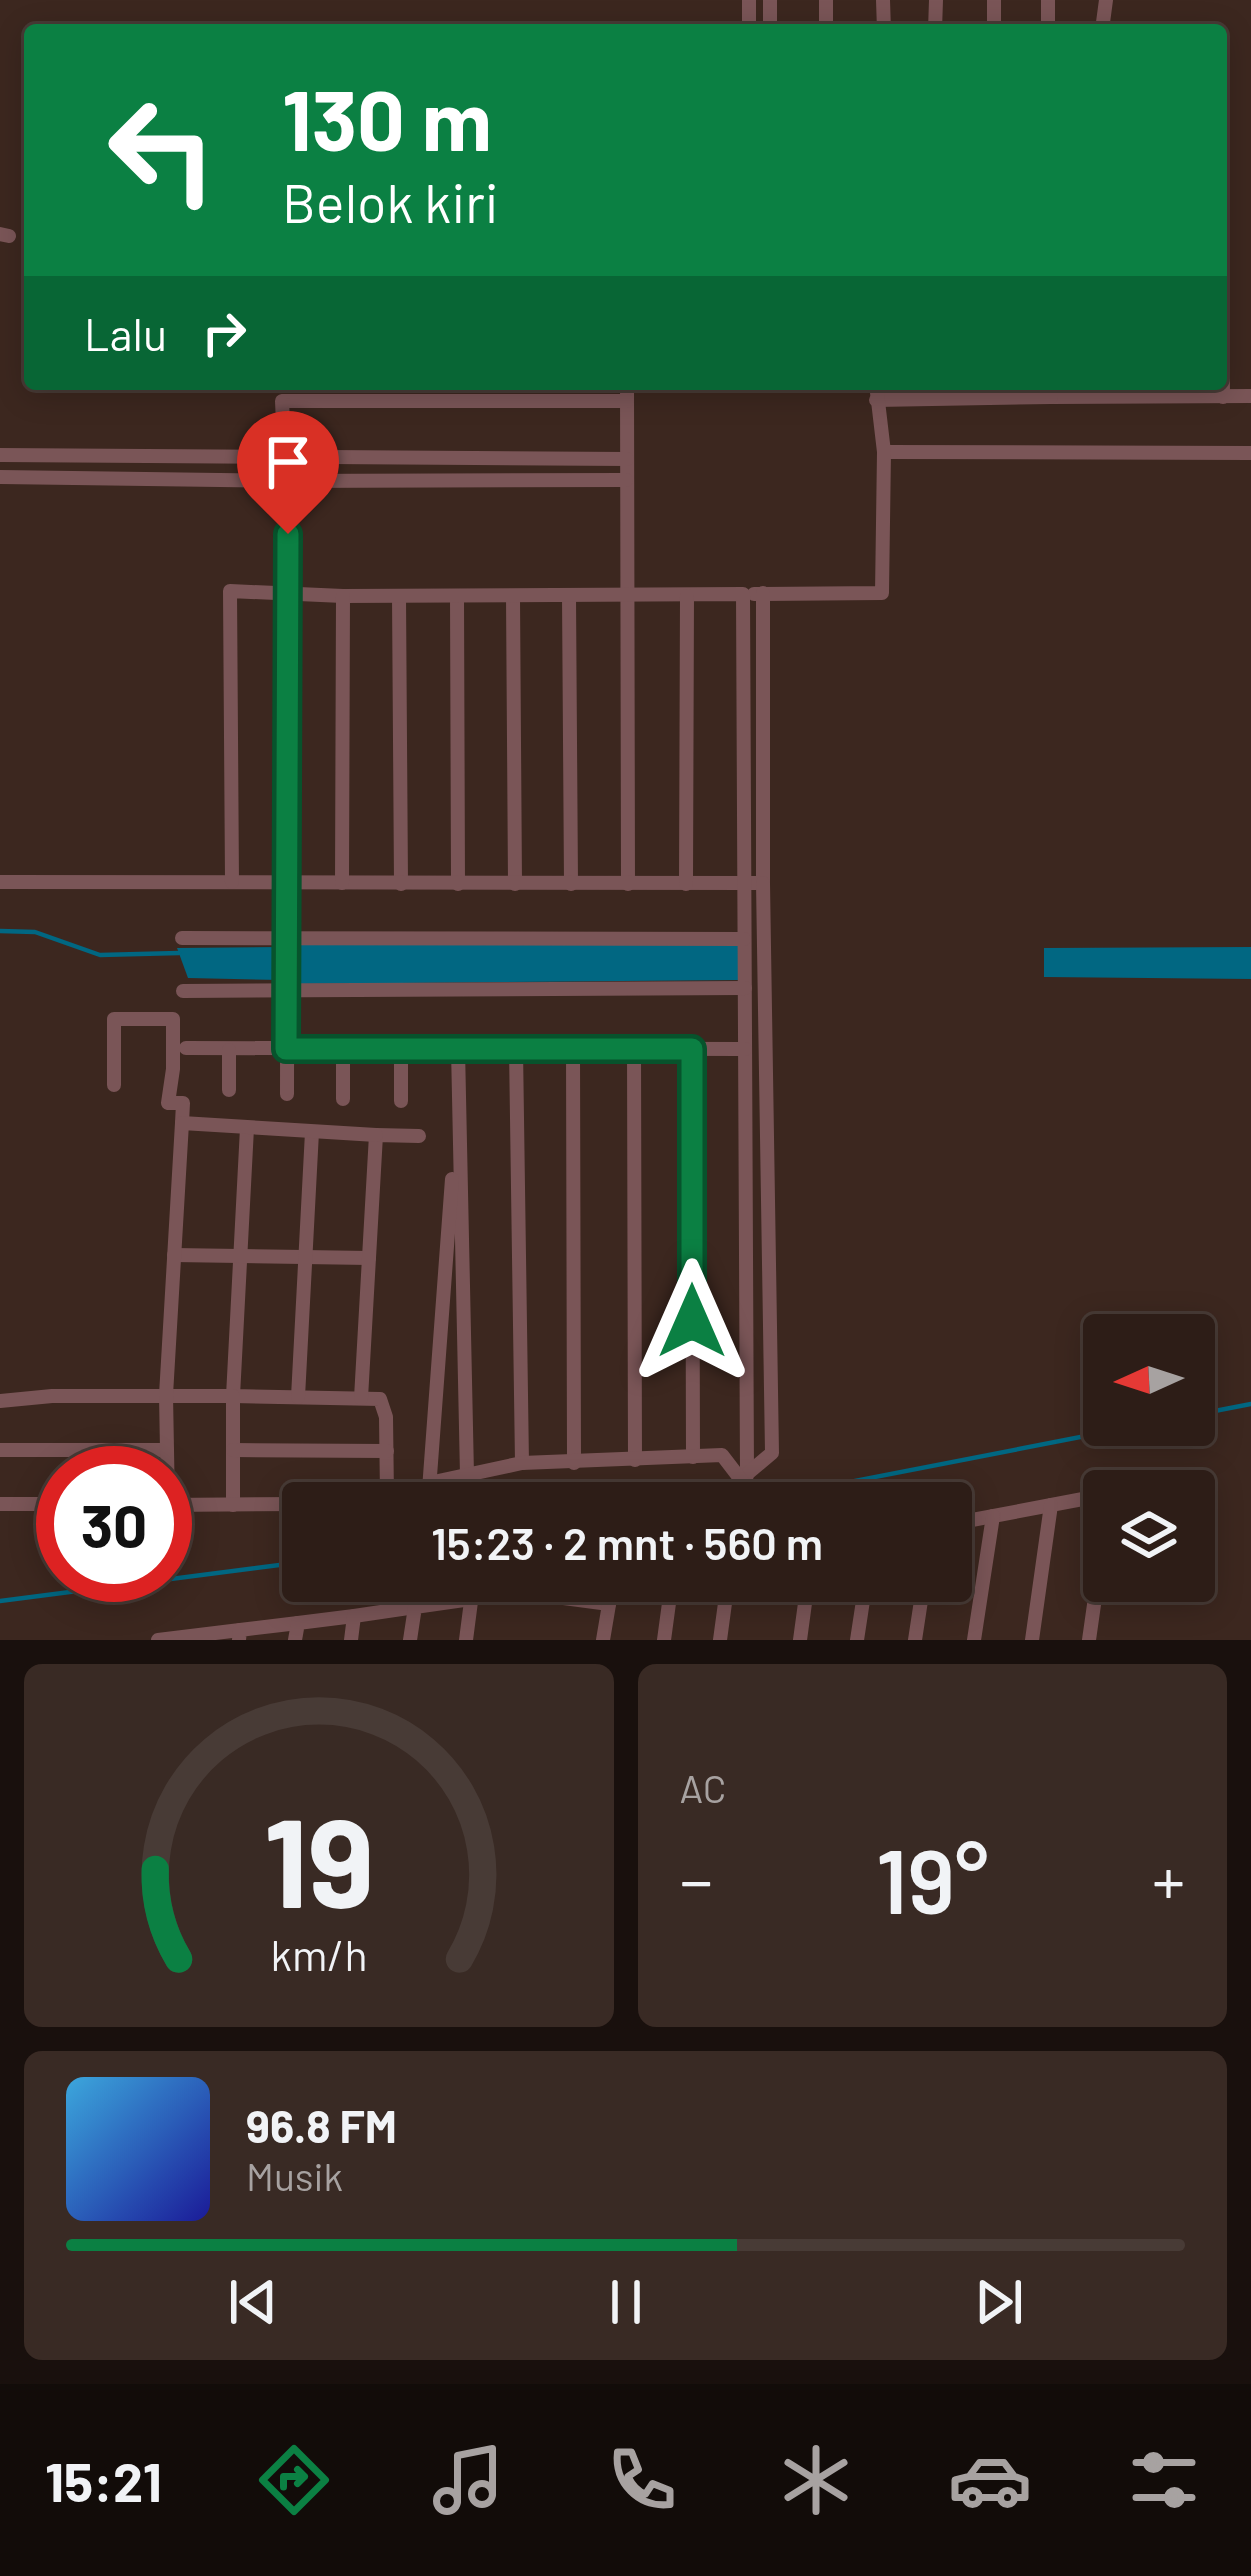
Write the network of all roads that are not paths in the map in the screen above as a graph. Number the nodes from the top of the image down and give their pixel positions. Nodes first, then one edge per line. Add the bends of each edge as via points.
1 (282, 390) edge
2 (627, 390) edge
3 (1000, 390) edge
4 (1051, 390) edge
5 (1223, 390) edge
6 (1106, 391) edge
7 (1162, 391) edge
8 (876, 392) edge
9 (936, 392) edge
10 (1251, 396) edge
11 (1223, 397) junction
12 (282, 401) junction
13 (627, 401) junction
14 (884, 452) junction
15 (1251, 453) edge
16 (0, 455) edge
17 (284, 458) junction
18 (627, 459) junction
19 (0, 477) edge
20 (626, 480) junction
21 (284, 481) junction
22 (286, 591) junction
23 (763, 593) junction
24 (627, 594) junction
25 (742, 594) junction
26 (343, 596) junction
27 (399, 596) junction
28 (513, 596) junction
29 (569, 596) junction
30 (687, 596) junction
31 (457, 597) junction
32 (232, 882) junction
33 (0, 883) edge
34 (763, 883) junction
35 (285, 884) junction
36 (342, 884) junction
37 (401, 884) junction
38 (458, 884) junction
39 (515, 884) junction
40 (571, 884) junction
41 (628, 884) junction
42 (686, 884) junction
43 (744, 884) junction
44 (286, 937) junction
45 (182, 938) dead end
46 (744, 939) junction
47 (745, 988) junction
48 (286, 990) junction
49 (183, 991) dead end
50 (187, 1048) dead end
51 (286, 1049) junction
52 (343, 1049) junction
53 (400, 1049) junction
54 (458, 1049) junction
55 (516, 1049) junction
56 (573, 1049) junction
57 (634, 1049) junction
58 (692, 1049) junction
59 (745, 1049) junction
60 (229, 1050) junction
61 (114, 1085) dead end
62 (229, 1090) dead end
63 (287, 1094) dead end
64 (343, 1100) dead end
65 (458, 1100) junction
66 (401, 1101) dead end
67 (182, 1124) junction
68 (247, 1128) junction
69 (313, 1132) junction
70 (376, 1136) junction
71 (419, 1136) dead end
72 (175, 1255) junction
73 (240, 1256) junction
74 (306, 1257) junction
75 (369, 1258) junction
76 (166, 1394) junction
77 (233, 1396) junction
78 (298, 1396) junction
79 (361, 1397) junction
80 (0, 1401) edge
81 (167, 1446) edge
82 (0, 1450) edge
83 (36, 1450) edge
84 (233, 1450) junction
85 (387, 1450) junction
86 (692, 1457) junction
87 (635, 1460) junction
88 (522, 1463) junction
89 (574, 1463) junction
90 (467, 1475) junction
91 (387, 1482) edge
92 (429, 1482) edge
93 (434, 1482) edge
94 (739, 1482) edge
95 (744, 1482) edge
96 (749, 1482) edge
97 (1083, 1499) edge
98 (0, 1504) edge
99 (36, 1504) edge
100 (282, 1504) edge
101 (192, 1505) edge
102 (233, 1505) junction
103 (1051, 1505) junction
104 (993, 1516) junction
105 (972, 1520) edge
106 (450, 1602) edge
107 (471, 1602) edge
108 (594, 1602) edge
109 (669, 1602) edge
110 (725, 1602) edge
111 (805, 1602) edge
112 (863, 1602) edge
113 (920, 1602) edge
114 (1094, 1602) edge
115 (609, 1604) joint
116 (415, 1607) junction
117 (354, 1616) junction
118 (298, 1623) junction
119 (240, 1635) edge
120 (180, 1639) edge
121 (158, 1640) edge
122 (295, 1640) edge
123 (351, 1640) edge
124 (410, 1640) edge
125 (466, 1640) edge
126 (603, 1640) edge
127 (664, 1640) edge
128 (720, 1640) edge
129 (800, 1640) edge
130 (857, 1640) edge
131 (915, 1640) edge
132 (974, 1640) edge
133 (1032, 1640) edge
134 (1089, 1640) edge

1 - 12 street
2 - 13 street
3 - 4 street
3 - 9 street
4 - 6 street
5 - 11 street
6 - 7 street
7 - 11 street
8 - 9 street
8 - 14 street
10 - 11 street
12 - 13 street
12 - 17 street
13 - 18 street
14 - 15 street
14 - 23 street via 882,593
16 - 17 street
17 - 18 street
17 - 21 street
18 - 20 street
19 - 21 street
20 - 21 street
20 - 24 street
21 - 22 street
22 - 26 street
22 - 32 street via 230,591
22 - 35 street
23 - 25 street
23 - 34 street
24 - 29 street
24 - 30 street
24 - 41 street
25 - 30 street
25 - 43 street
26 - 27 street
26 - 36 street
27 - 31 street
27 - 37 street
28 - 29 street
28 - 31 street
28 - 39 street
29 - 40 street
30 - 42 street
31 - 38 street
32 - 33 street
32 - 35 street
34 - 43 street
34 - 96 street via 772,1453
35 - 36 street
35 - 44 street
36 - 37 street
37 - 38 street
38 - 39 street
39 - 40 street
40 - 41 street
41 - 42 street
42 - 43 street
43 - 46 street
44 - 45 street
44 - 46 street
44 - 48 street
46 - 47 street
47 - 48 street
47 - 59 street
48 - 49 street
48 - 51 street
50 - 60 street
51 - 52 street
51 - 60 street
51 - 63 street
52 - 53 street
52 - 64 street
53 - 54 street
53 - 66 street
54 - 55 street
54 - 65 street
55 - 56 street
55 - 88 street
56 - 57 street
56 - 89 street
57 - 58 street
57 - 87 street
58 - 59 street
58 - 86 street
59 - 95 street
60 - 62 street
61 - 67 street via 114,1018 173,1019 168,1103 182,1103
65 - 90 street
65 - 92 street
67 - 68 street
67 - 72 street
68 - 69 street
68 - 73 street
69 - 70 street
69 - 74 street
70 - 71 street
70 - 75 street
72 - 73 street
72 - 76 street
73 - 74 street
73 - 77 street
74 - 75 street
74 - 78 street
75 - 79 street
76 - 77 street
76 - 80 street
76 - 81 street
77 - 78 street
77 - 84 street
78 - 79 street
79 - 85 street via 385,1406
82 - 83 street
84 - 85 street
84 - 102 street
85 - 91 street
86 - 87 street
86 - 94 street via 722,1455
87 - 89 street
88 - 89 street
88 - 90 street
90 - 93 street
97 - 103 street
98 - 99 street
100 - 102 street
101 - 102 street
103 - 104 street
103 - 133 street
104 - 105 street
104 - 132 street
106 - 116 street
107 - 125 street
108 - 115 street
109 - 127 street
110 - 128 street
111 - 129 street
112 - 130 street
113 - 131 street
114 - 134 street
115 - 126 street
116 - 117 street
116 - 124 street
117 - 118 street
117 - 123 street
118 - 119 street
118 - 122 street
119 - 120 street
120 - 121 street

